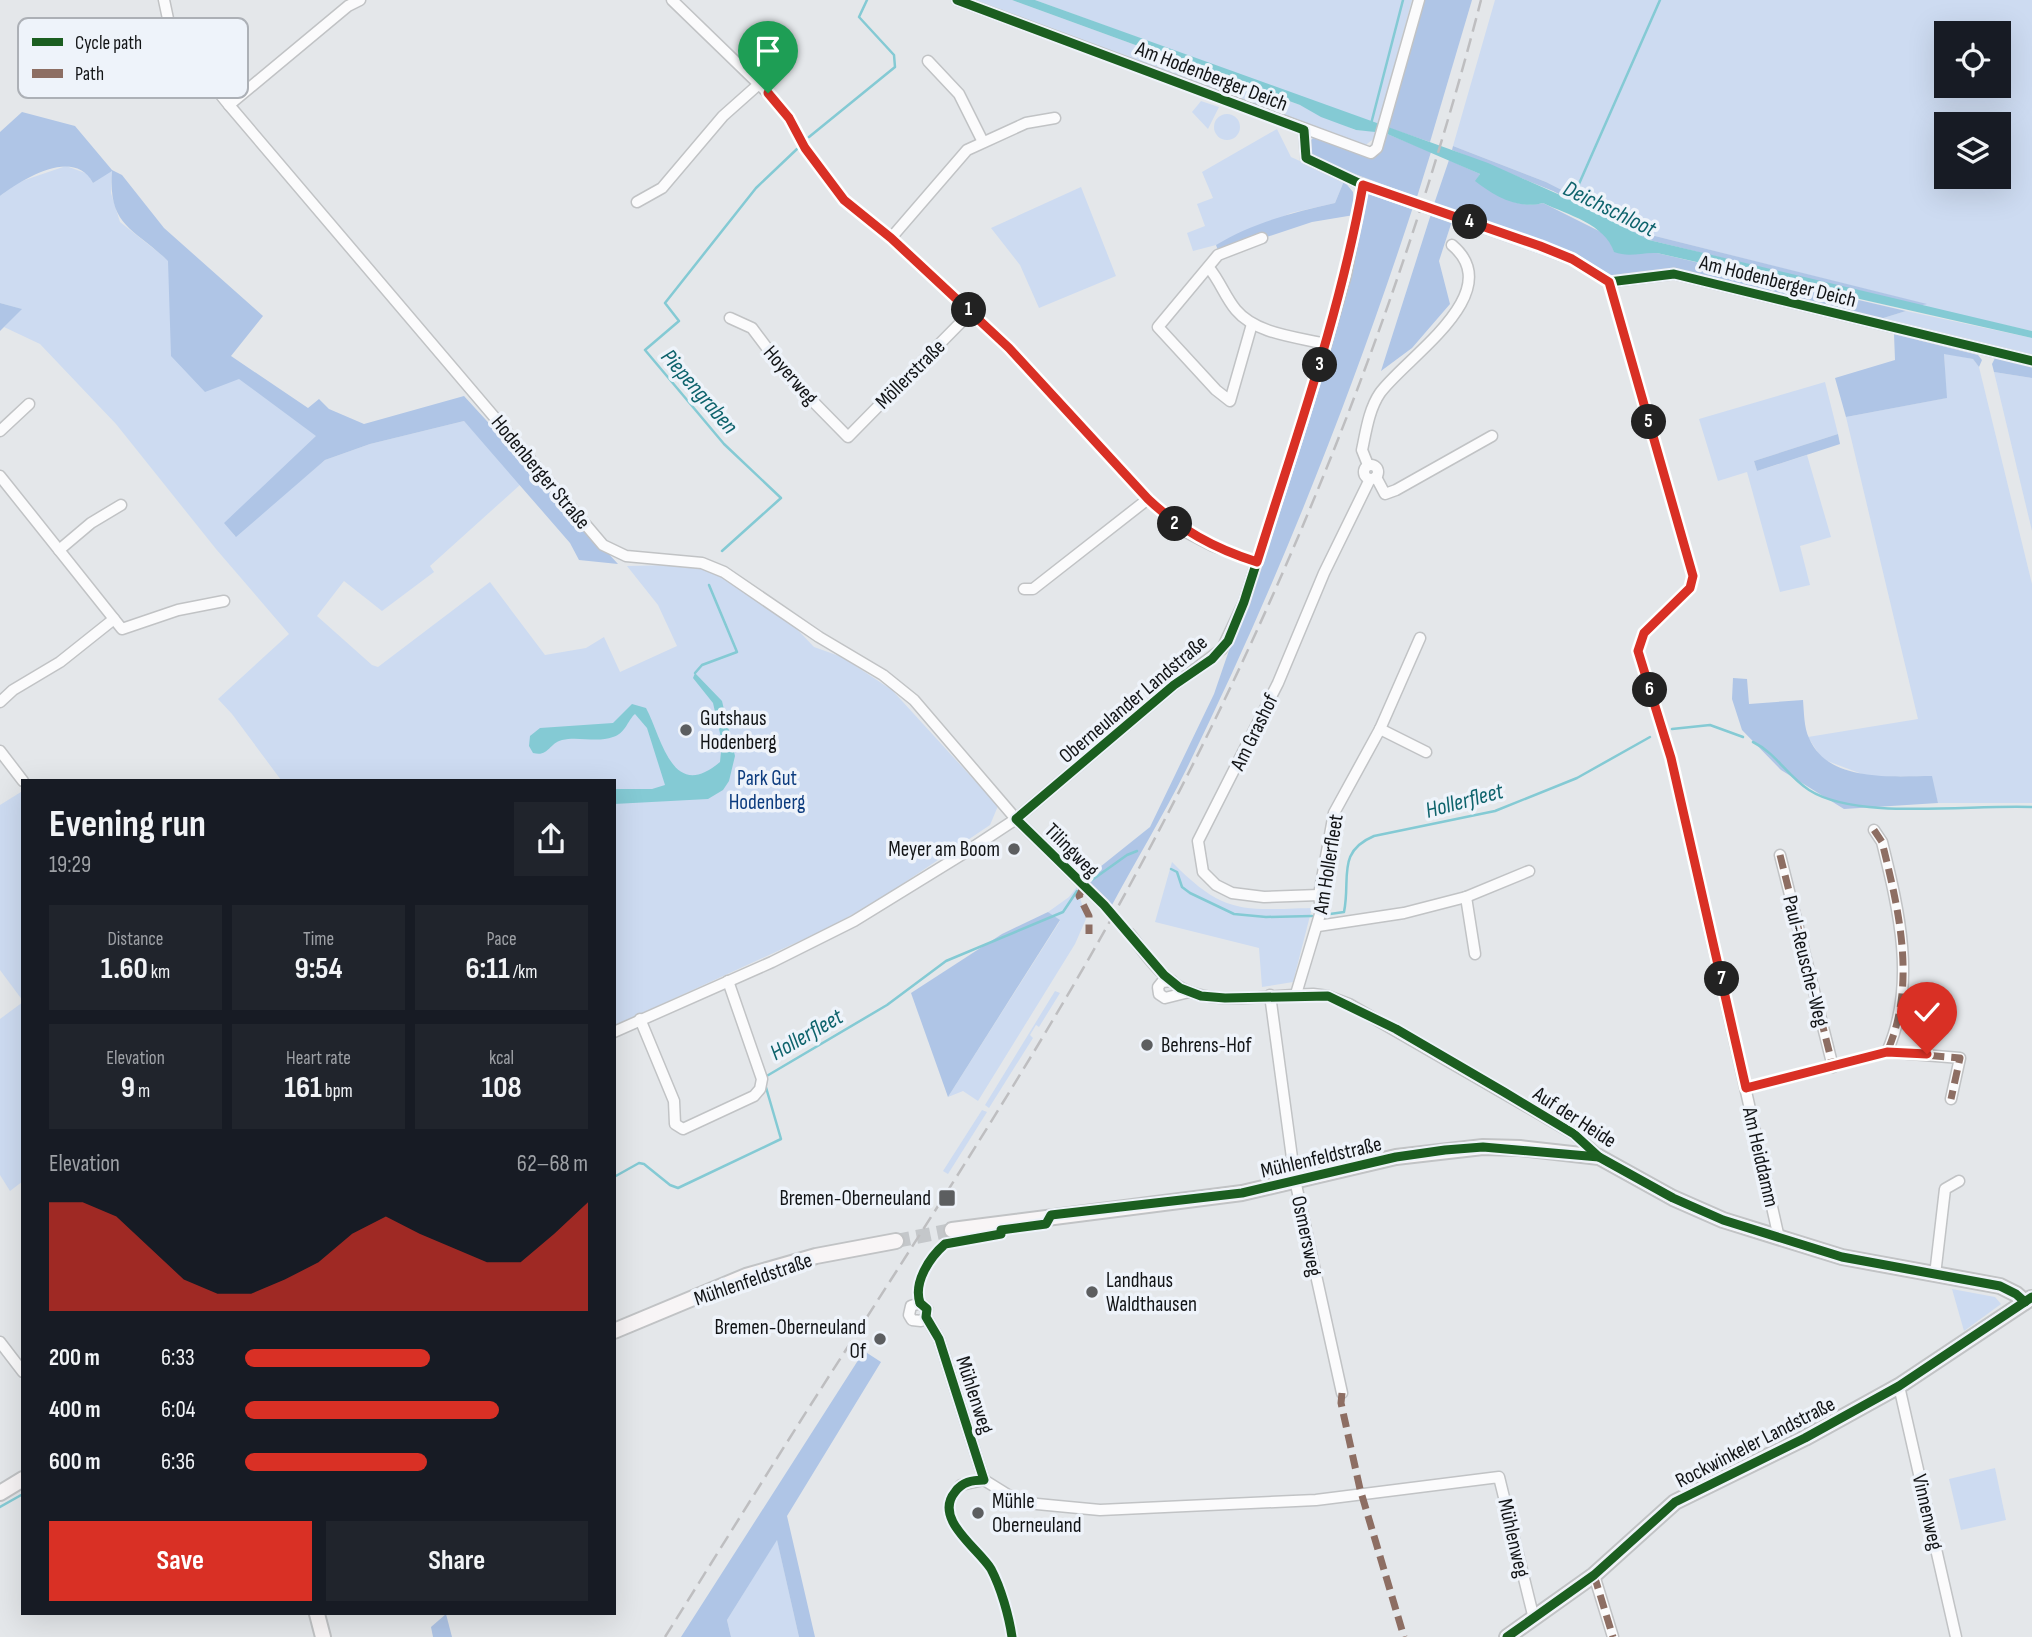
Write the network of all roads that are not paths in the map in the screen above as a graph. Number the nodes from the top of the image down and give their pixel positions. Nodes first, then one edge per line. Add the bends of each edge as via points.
1 (164, 0) edge
2 (360, 0) edge
3 (672, 0) edge
4 (957, 0) edge
5 (1419, 0) edge
6 (168, 18) edge
7 (928, 61) dead end
8 (759, 84) junction
9 (248, 89) edge
10 (223, 98) edge
11 (237, 98) edge
12 (229, 105) junction
13 (1055, 118) dead end
14 (1304, 130) junction
15 (983, 142) junction
16 (1363, 185) junction
17 (637, 202) dead end
18 (891, 238) junction
19 (1262, 238) dead end
20 (1452, 245) dead end
21 (1209, 268) junction
22 (1609, 282) junction
23 (971, 312) junction
24 (730, 318) dead end
25 (1252, 324) junction
26 (1326, 344) junction
27 (2032, 361) edge
28 (29, 404) dead end
29 (0, 432) edge
30 (848, 436) joint
31 (1492, 436) dead end
32 (0, 476) edge
33 (1373, 478) junction
34 (1148, 499) junction
35 (121, 505) dead end
36 (60, 550) junction
37 (1257, 562) junction
38 (1024, 589) dead end
39 (224, 601) dead end
40 (114, 619) junction
41 (1420, 638) dead end
42 (0, 702) edge
43 (1380, 729) junction
44 (0, 751) edge
45 (1426, 752) dead end
46 (21, 779) edge
47 (1016, 819) junction
48 (1874, 830) dead end
49 (1780, 855) dead end
50 (1529, 871) dead end
51 (1319, 895) junction
52 (1466, 897) junction
53 (1104, 905) tunnel mouth
54 (1318, 926) junction
55 (1130, 934) tunnel mouth
56 (1475, 954) dead end
57 (729, 981) junction
58 (1172, 981) junction
59 (1189, 992) junction
60 (1296, 994) junction
61 (1270, 995) junction
62 (640, 1019) junction
63 (616, 1031) edge
64 (1887, 1052) junction
65 (1833, 1066) junction
66 (1746, 1088) junction
67 (1951, 1099) dead end
68 (1599, 1157) junction
69 (1295, 1180) junction
70 (1959, 1181) dead end
71 (952, 1230) tunnel mouth
72 (1779, 1238) junction
73 (896, 1241) tunnel mouth
74 (1935, 1275) junction
75 (2028, 1300) edge
76 (926, 1317) dead end
77 (616, 1330) edge
78 (0, 1342) edge
79 (21, 1369) edge
80 (1899, 1386) junction
81 (1342, 1394) dead end
82 (21, 1480) edge
83 (984, 1480) junction
84 (961, 1485) dead end
85 (0, 1493) edge
86 (1594, 1575) junction
87 (317, 1615) edge
88 (1534, 1619) junction
89 (323, 1637) edge
90 (1507, 1637) edge
91 (1613, 1637) edge
92 (1956, 1637) edge

1 - 6 street, Hodenberger Straße
2 - 9 street
3 - 8 street
4 - 14 street, Am Hodenberger Deich
5 - 14 street, Am Hodenberger Deich via 1377,148 1371,153
7 - 15 street via 959,94
8 - 17 street via 723,116 662,188
8 - 18 street via 789,118 844,200
10 - 12 street, Hodenberger Straße
11 - 12 street
12 - 47 street, Hodenberger Straße via 603,545 626,556 702,563 724,572 883,675 914,700
13 - 15 street via 1026,123
14 - 16 street, Am Hodenberger Deich via 1306,158
15 - 18 street via 967,150
16 - 22 street, Am Hodenberger Deich via 1540,246
16 - 26 street, Oberneulander Landstraße via 1346,275
18 - 23 street
19 - 21 street via 1218,255
20 - 33 street via 1462,253 1467,267 1465,295 1456,314 1380,394 1362,450 1368,465 1363,473
21 - 25 street via 1237,312
21 - 25 street via 1158,327 1230,401
22 - 27 street, Am Hodenberger Deich via 1674,274
22 - 66 street, Am Heiddamm via 1693,576 1690,588 1644,633 1638,651 1671,758
23 - 30 street, Möllerstraße
23 - 34 street
24 - 30 street, Hoyerweg via 752,328 788,376
25 - 26 street
26 - 37 street, Oberneulander Landstraße
28 - 29 street
31 - 33 street via 1385,494
32 - 36 street
33 - 51 street, Am Grashof via 1198,841 1203,872 1232,893
34 - 37 street via 1191,535
34 - 38 street via 1033,589
35 - 36 street
36 - 40 street
37 - 47 street, Oberneulander Landstraße via 1222,649
39 - 40 street via 122,629
40 - 42 street
41 - 43 street, Am Hollerfleet
43 - 45 street
43 - 51 street, Am Hollerfleet via 1334,813
44 - 46 street
47 - 53 street, Tilingweg
47 - 57 street, Oberneulander Landstraße via 854,921
48 - 64 street via 1882,842 1902,935 1901,992
49 - 65 street, Paul-Reusche-Weg
50 - 52 street, Am Hollerfleet
51 - 54 street, Am Hollerfleet
52 - 54 street, Am Hollerfleet
52 - 56 street
54 - 60 street, Am Hollerfleet
55 - 58 street, Auf der Heide
57 - 62 street, Oberneulander Landstraße
57 - 62 street via 761,1079 760,1089 697,1124 683,1129 675,1124 674,1101
58 - 59 street, Auf der Heide
58 - 59 street, Auf der Heide via 1162,982 1159,994 1165,998
59 - 61 street, Auf der Heide via 1225,998
60 - 61 street, Auf der Heide
60 - 68 street, Auf der Heide via 1328,996 1396,1029 1574,1134
61 - 69 street, Osmersweg
62 - 63 street, Oberneulander Landstraße
64 - 65 street
64 - 67 street via 1960,1058
65 - 66 street
66 - 72 street, Am Heiddamm
68 - 69 street, Mühlenfeldstraße via 1483,1147 1396,1157
68 - 72 street, Auf der Heide via 1673,1198
69 - 71 street, Mühlenfeldstraße via 1242,1193
69 - 81 street, Osmersweg
70 - 74 street via 1945,1189
72 - 74 street, Auf der Heide via 1842,1257
73 - 77 street, Mühlenfeldstraße via 816,1256 746,1276
74 - 75 street, Auf der Heide via 2000,1286
75 - 80 street, Rockwinkeler Landstraße
76 - 83 street, Mühlenweg via 939,1339
78 - 79 street
80 - 86 street, Rockwinkeler Landstraße via 1675,1502
80 - 92 street, Vinnenweg
82 - 85 street
83 - 84 street
83 - 88 street, Mühlenweg via 1013,1497 1037,1504 1100,1510 1316,1500 1499,1477
86 - 88 street, Rockwinkeler Landstraße
86 - 91 street
87 - 89 street
88 - 90 street, Rockwinkeler Landstraße

